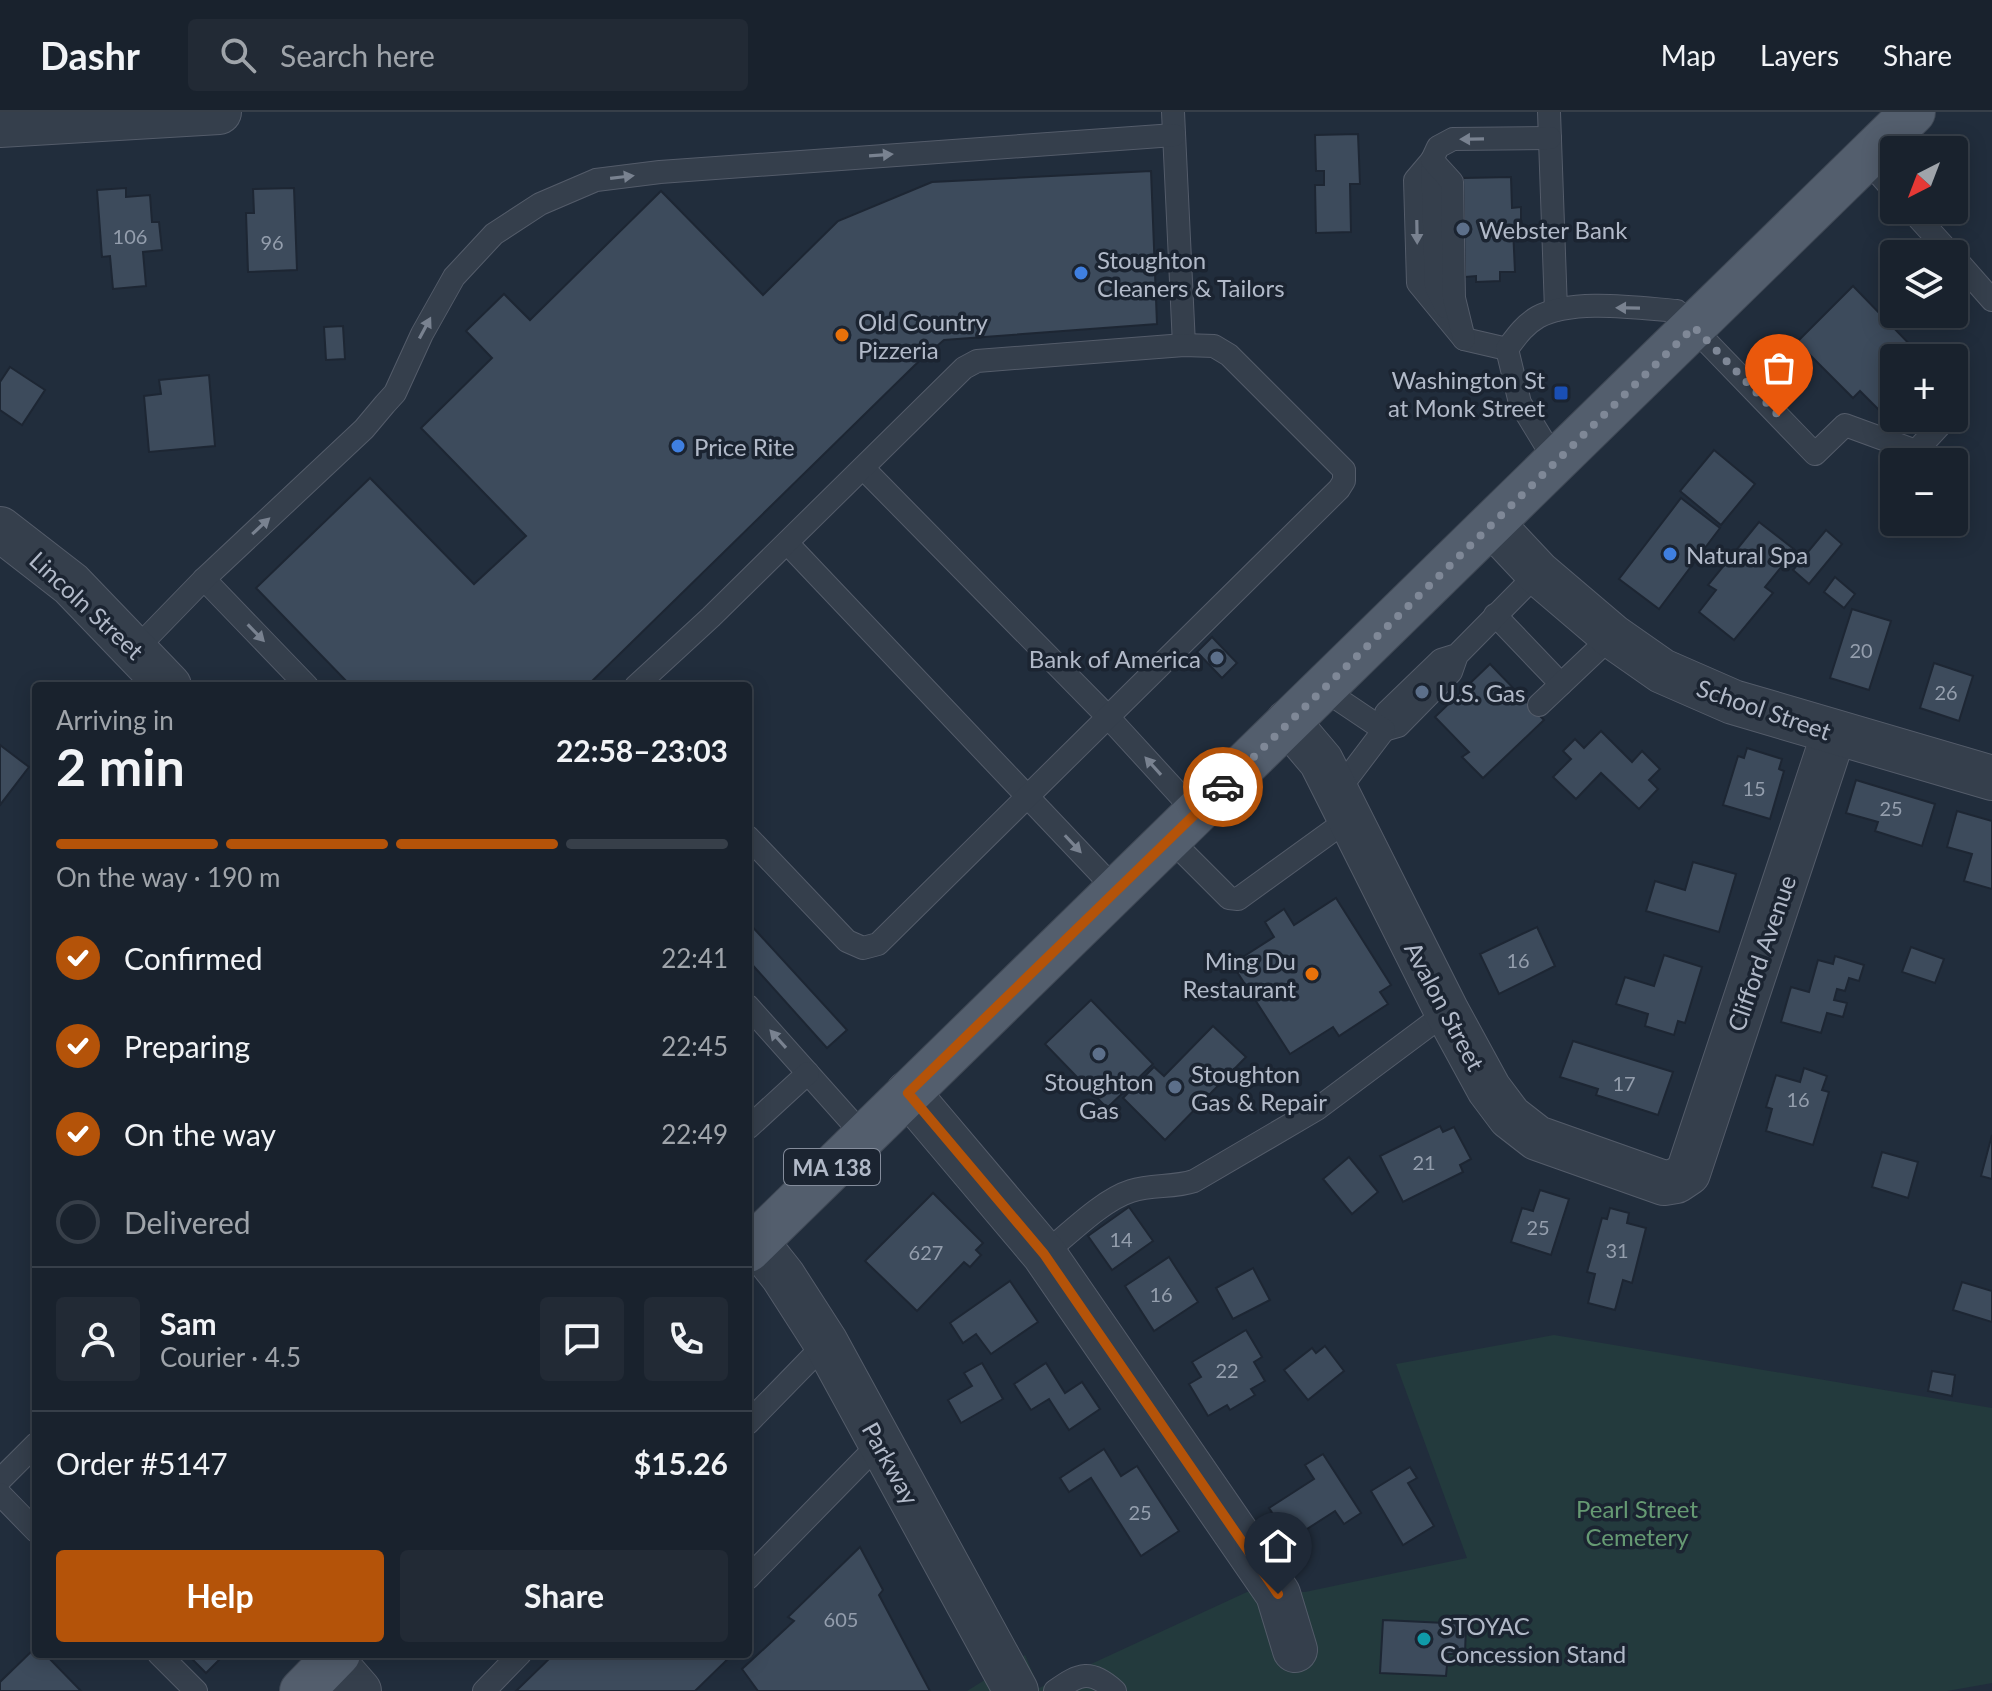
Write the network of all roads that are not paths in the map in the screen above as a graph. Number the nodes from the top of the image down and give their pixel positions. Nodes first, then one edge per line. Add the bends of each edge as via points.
1 (219, 112) edge
2 (1549, 112) edge
3 (75, 116) edge
4 (1899, 117) edge
5 (1174, 123) edge
6 (0, 125) edge
7 (1550, 138) junction
8 (1865, 158) junction
9 (1432, 160) junction
10 (1880, 175) edge
11 (1923, 224) edge
12 (1938, 240) edge
13 (1968, 274) edge
14 (1992, 300) edge
15 (1556, 310) junction
16 (1694, 327) junction
17 (1464, 339) junction
18 (1184, 345) junction
19 (1507, 349) junction
20 (1934, 432) edge
21 (1556, 462) junction
22 (863, 468) junction
23 (1492, 524) junction
24 (0, 529) edge
25 (787, 543) junction
26 (1538, 573) junction
27 (204, 579) junction
28 (1495, 615) junction
29 (1612, 636) junction
30 (136, 649) junction
31 (165, 682) edge
32 (303, 682) edge
33 (640, 682) edge
34 (1561, 684) junction
35 (1323, 689) junction
36 (1539, 705) dead end
37 (1109, 718) junction
38 (1288, 722) junction
39 (1384, 730) junction
40 (1834, 733) junction
41 (1992, 778) edge
42 (1029, 796) junction
43 (1343, 805) junction
44 (1183, 826) junction
45 (752, 841) edge
46 (1117, 891) junction
47 (752, 1010) edge
48 (1447, 1012) junction
49 (808, 1073) junction
50 (908, 1093) junction
51 (752, 1124) edge
52 (864, 1136) junction
53 (1688, 1173) joint
54 (752, 1246) edge
55 (1044, 1254) junction
56 (826, 1343) junction
57 (752, 1419) edge
58 (880, 1443) junction
59 (32, 1448) edge
60 (0, 1480) edge
61 (0, 1494) edge
62 (32, 1527) edge
63 (752, 1574) edge
64 (1295, 1650) dead end
65 (163, 1658) edge
66 (516, 1658) edge
67 (343, 1668) edge
68 (196, 1691) edge
69 (302, 1691) edge
70 (484, 1691) edge
71 (1016, 1691) edge
72 (1055, 1691) edge
73 (1115, 1691) edge

1 - 3 street
2 - 7 lane
3 - 6 street
4 - 8 main road, MA 138
5 - 18 lane
27 -> 5 lane via 371,421 395,393 454,277 494,234 540,204 596,180
7 -> 9 lane via 1453,139 1438,147
7 - 15 lane
8 - 10 lane
8 - 16 main road, MA 138
9 - 17 lane via 1452,182 1454,298
9 -> 17 lane via 1415,180 1418,283
11 - 12 lane
13 - 14 lane
16 -> 15 lane via 1677,311
15 - 19 lane via 1522,329
16 - 20 lane via 1815,454 1845,425 1916,451
16 - 21 main road, MA 138
17 - 19 lane
18 - 22 lane via 977,361
18 - 37 lane via 1214,346 1229,355 1338,462 1344,481
19 - 21 lane via 1520,403
21 - 23 main road, MA 138
22 - 25 lane
22 - 37 lane
23 - 26 street, School Street
23 - 35 main road, MA 138
24 - 30 street, Lincoln Street via 71,584
25 - 33 lane
25 - 42 lane
26 - 28 lane
26 - 29 street, School Street
27 - 30 lane
27 -> 32 lane
28 - 34 lane
28 - 39 lane via 1457,655 1441,660 1386,713
29 - 34 lane
29 - 40 street, School Street via 1662,671 1698,688
30 - 31 street, Lincoln Street
34 - 36 lane
35 - 38 main road, MA 138
35 - 39 lane
37 - 42 lane
44 -> 37 lane
38 - 43 street, Avalon Street via 1321,761
38 - 44 main road, MA 138
39 - 43 lane
40 - 41 street, School Street
40 - 53 street, Clifford Avenue
42 - 45 lane via 869,947 847,941
42 -> 46 lane
43 - 44 lane via 1238,899 1229,898
43 - 48 street, Avalon Street
44 - 46 main road, MA 138
46 - 50 main road, MA 138
49 -> 47 lane
48 - 53 street, Avalon Street via 1500,1105 1524,1130 1664,1183
48 - 55 lane via 1317,1109 1194,1181 1118,1195
49 - 51 lane
49 - 52 lane
50 - 52 main road, MA 138
50 - 55 street
52 - 54 main road, MA 138
54 - 56 street, Parkway via 783,1276
55 - 64 street via 1278,1594
56 - 57 lane
56 - 58 street, Parkway
58 - 63 lane
58 - 71 street, Parkway
59 - 60 lane
61 - 62 lane
65 - 68 lane
66 - 70 lane
67 - 69 main road
72 - 73 lane via 1088,1674

